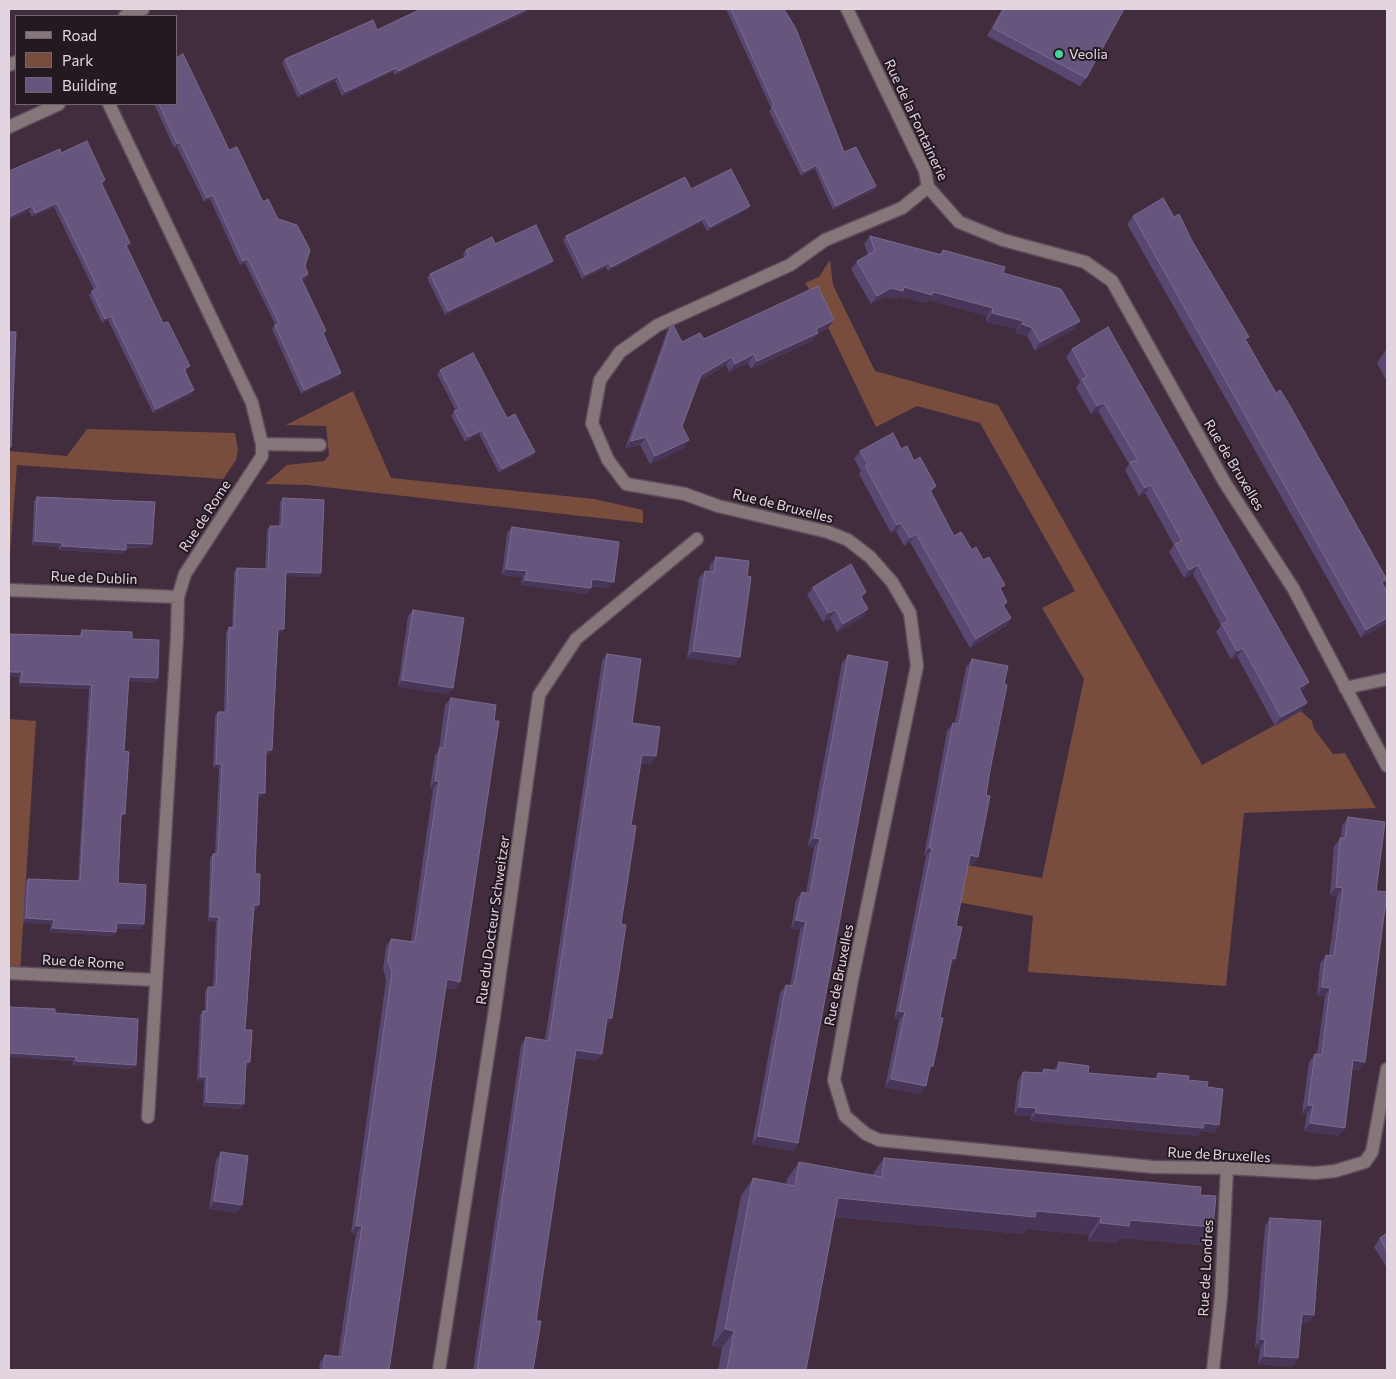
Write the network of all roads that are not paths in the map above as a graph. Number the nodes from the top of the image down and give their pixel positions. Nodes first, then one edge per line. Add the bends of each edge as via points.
1 (143, 9) edge
2 (846, 9) edge
3 (128, 15) edge
4 (57, 105) edge
5 (109, 105) edge
6 (9, 127) edge
7 (928, 188) junction
8 (1003, 240) joint
9 (262, 444) junction
10 (320, 445) dead end
11 (697, 539) dead end
12 (9, 590) edge
13 (178, 597) junction
14 (1387, 679) edge
15 (1345, 688) junction
16 (1387, 766) edge
17 (9, 973) edge
18 (156, 980) junction
19 (1387, 1069) edge
20 (148, 1117) dead end
21 (1227, 1168) junction
22 (439, 1370) edge
23 (1213, 1370) edge

1 - 3 street
2 - 7 street, Rue de la Fontainerie via 922,163
4 - 6 street
5 - 9 street via 252,403
7 - 8 street, Rue de la Fontainerie via 959,222
7 - 21 street, Rue de Bruxelles via 902,208 825,240 790,265 658,325 620,352 600,380 592,422 608,460 626,484 684,494 848,540 870,557 892,582 910,613 917,666 834,1080 845,1116 866,1134 879,1140 1153,1167
8 - 15 street, Rue de Bruxelles via 1085,262 1112,281 1225,483 1293,588
9 - 10 street
9 - 13 street, Rue de Rome via 262,456 185,574
11 - 22 street, Rue du Docteur Schweitzer via 576,639 539,695 494,1016
12 - 13 street, Rue de Dublin
13 - 18 street, Rue de Rome
14 - 15 street
15 - 16 street, Rue de Bruxelles
17 - 18 street, Rue de Rome
18 - 20 street, Rue de Rome
19 - 21 street, Rue de Bruxelles via 1372,1152 1364,1162 1314,1174
21 - 23 street, Rue de Londres via 1221,1297

